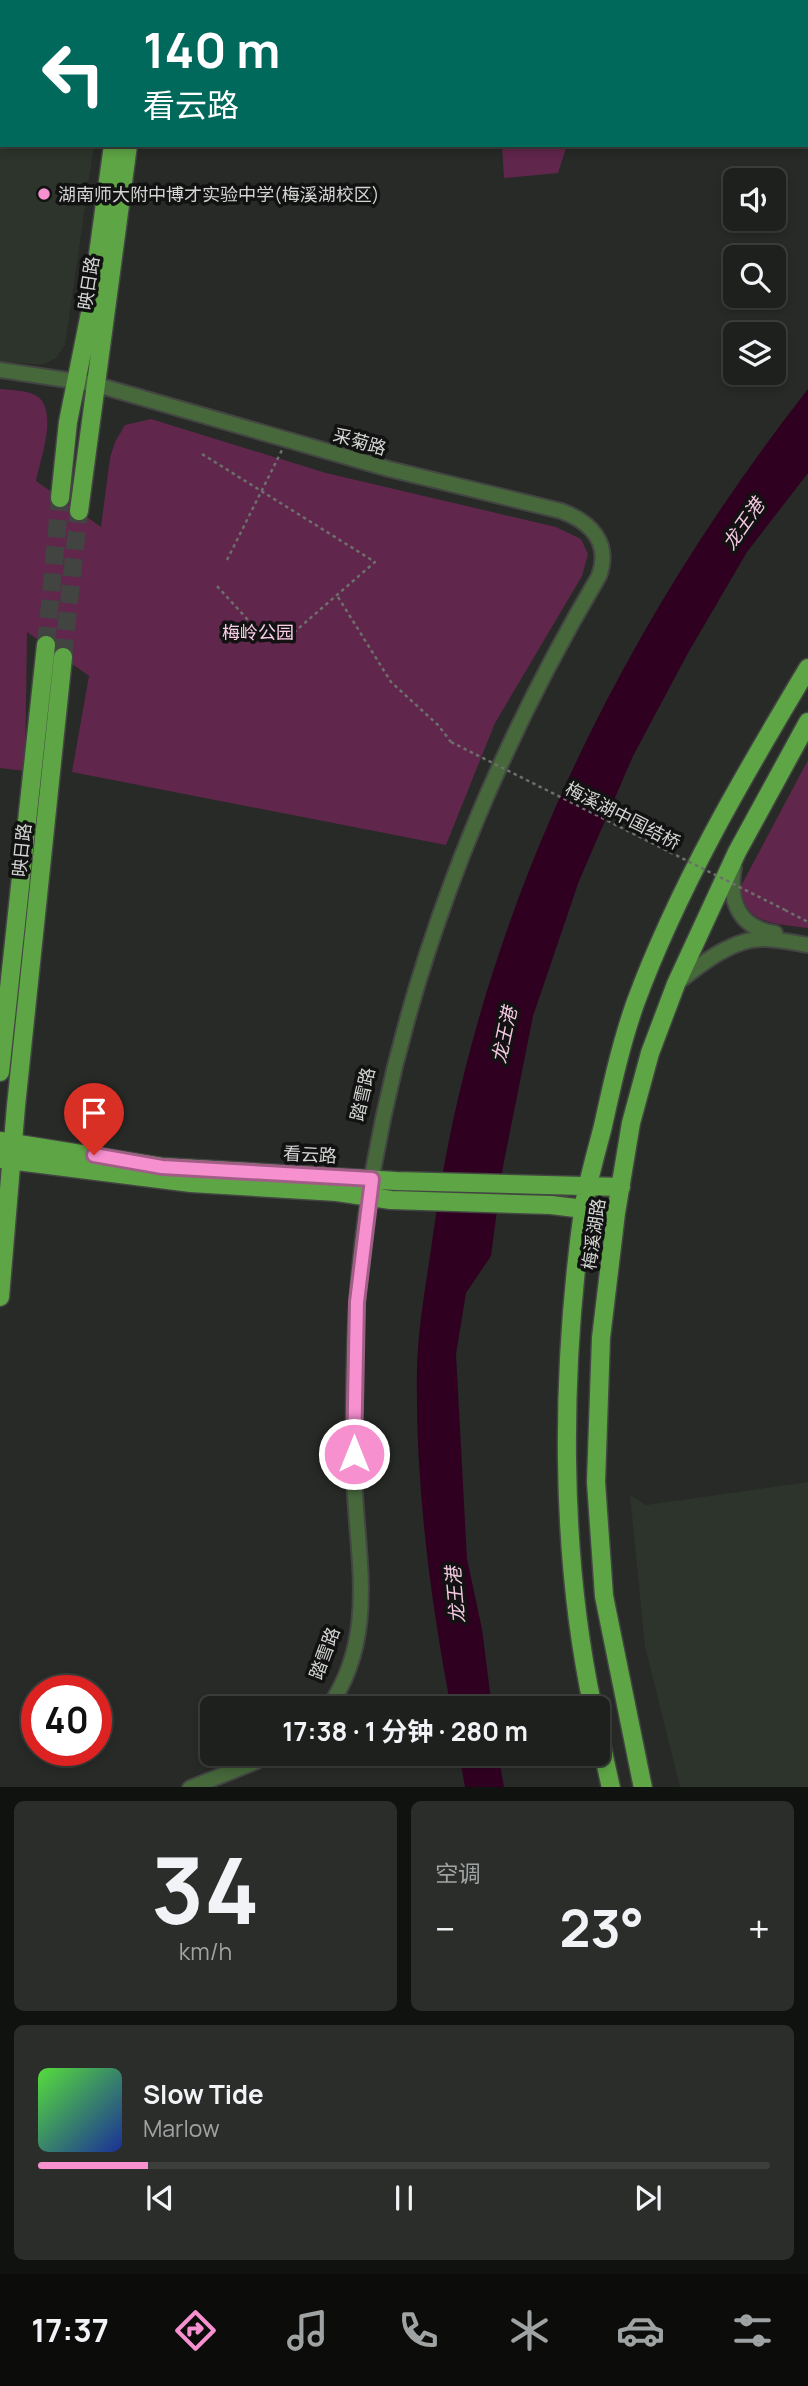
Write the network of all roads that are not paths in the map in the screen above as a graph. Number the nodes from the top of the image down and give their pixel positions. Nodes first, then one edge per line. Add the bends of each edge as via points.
1 (113, 147) edge
2 (128, 147) edge
3 (0, 370) edge
4 (0, 379) edge
5 (85, 387) junction
6 (61, 498) tunnel mouth
7 (79, 511) tunnel mouth
8 (599, 565) junction
9 (46, 645) tunnel mouth
10 (63, 657) tunnel mouth
11 (808, 668) edge
12 (808, 722) edge
13 (737, 852) junction
14 (808, 938) edge
15 (808, 946) edge
16 (676, 984) junction
17 (0, 1072) edge
18 (6, 1150) edge
19 (368, 1178) junction
20 (589, 1187) junction
21 (621, 1187) junction
22 (365, 1197) junction
23 (583, 1210) junction
24 (616, 1213) junction
25 (0, 1297) edge
26 (326, 1696) edge
27 (334, 1696) edge
28 (591, 1696) edge
29 (245, 1766) edge
30 (261, 1766) edge
31 (606, 1766) edge
32 (190, 1787) edge
33 (208, 1787) edge
34 (611, 1787) edge
35 (643, 1787) edge

1 - 5 main road, 映日路 via 90,313
2 - 5 main road, 映日路
3 - 5 street
4 - 5 street
5 - 6 main road, 映日路 via 63,460
5 - 7 main road, 映日路
5 - 8 street, 采菊路 via 387,476 573,521 594,540
5 - 8 street, 采菊路 via 561,511 586,523 598,537
8 - 19 street, 踏雪路 via 520,718 470,834 410,1013
9 - 17 main road, 映日路
10 - 18 main road, 映日路
11 - 20 main road, 梅溪湖路 via 728,808 640,993 619,1056
12 - 13 main road, 梅溪湖路
13 - 14 street via 731,894 738,912 755,929
13 - 16 main road, 梅溪湖路
15 - 16 street via 766,939 746,942
16 - 21 main road, 梅溪湖路 via 631,1123
18 - 19 main road, 看云路 via 162,1167
18 - 22 main road, 看云路 via 191,1183
18 - 25 main road, 映日路
19 - 20 main road, 看云路
19 - 22 street, 踏雪路
20 - 21 main road, 看云路
20 - 23 main road, 梅溪湖路
21 - 24 main road, 梅溪湖路
22 - 23 main road, 看云路
22 - 26 street, 踏雪路 via 350,1302 346,1413 355,1629 344,1666
22 - 27 street, 踏雪路 via 353,1412 362,1611 349,1669
23 - 24 main road, 看云路
23 - 28 main road, 梅溪湖路 via 570,1364 567,1506 572,1574
24 - 35 main road, 梅溪湖路 via 600,1350 596,1482 604,1595
29 - 32 street
30 - 33 street
31 - 34 main road

